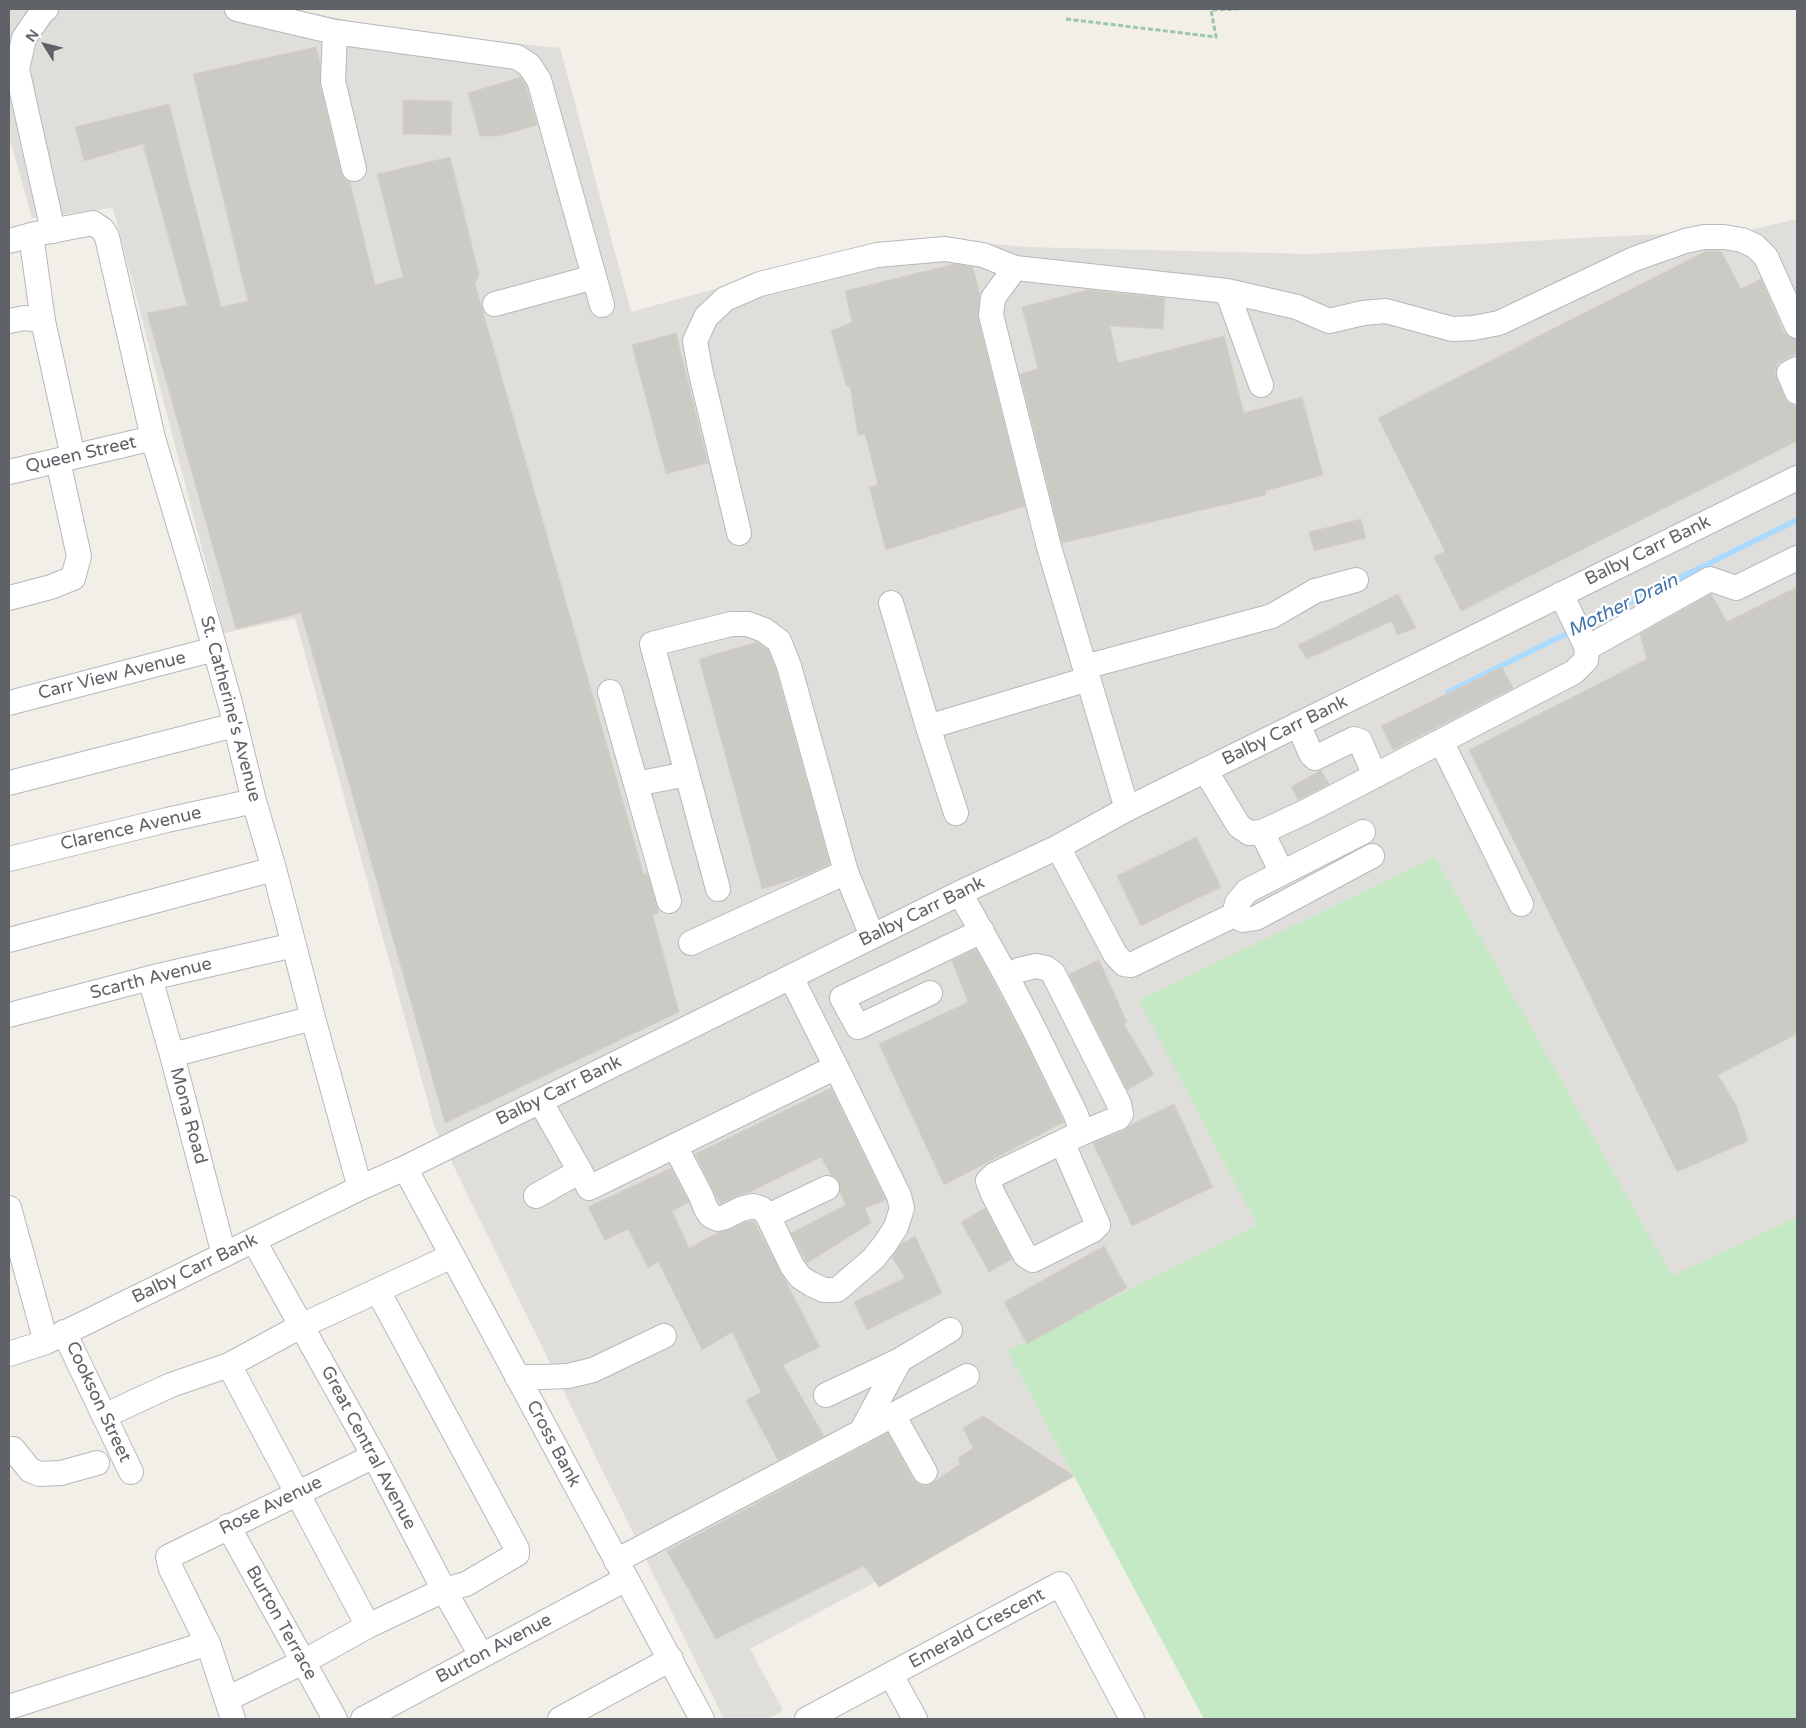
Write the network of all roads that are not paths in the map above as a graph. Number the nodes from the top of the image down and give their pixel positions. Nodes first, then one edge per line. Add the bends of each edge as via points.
1 (46, 9) edge
2 (237, 9) edge
3 (335, 32) junction
4 (354, 169) dead end
5 (42, 233) junction
6 (9, 241) edge
7 (1015, 268) junction
8 (594, 277) junction
9 (1227, 290) junction
10 (495, 304) dead end
11 (602, 305) dead end
12 (9, 321) edge
13 (43, 321) junction
14 (1797, 326) edge
15 (1797, 369) edge
16 (1261, 385) dead end
17 (1797, 392) edge
18 (153, 438) junction
19 (65, 459) junction
20 (9, 472) edge
21 (1797, 478) edge
22 (739, 533) dead end
23 (1797, 558) edge
24 (1356, 580) dead end
25 (1561, 594) junction
26 (9, 598) edge
27 (891, 603) dead end
28 (1585, 643) junction
29 (215, 650) junction
30 (1087, 673) junction
31 (610, 692) dead end
32 (9, 702) edge
33 (1298, 724) junction
34 (235, 725) junction
35 (928, 727) junction
36 (1441, 741) junction
37 (1204, 770) junction
38 (687, 774) junction
39 (1374, 776) junction
40 (9, 783) edge
41 (636, 784) junction
42 (254, 801) junction
43 (1128, 808) junction
44 (956, 813) dead end
45 (1262, 832) junction
46 (1363, 832) dead end
47 (1058, 847) junction
48 (1372, 856) dead end
49 (9, 859) edge
50 (274, 869) junction
51 (846, 872) junction
52 (1282, 873) junction
53 (718, 889) dead end
54 (960, 893) junction
55 (669, 901) dead end
56 (1521, 904) dead end
57 (1234, 915) junction
58 (982, 931) junction
59 (872, 936) junction
60 (9, 940) edge
61 (294, 944) junction
62 (691, 944) dead end
63 (791, 977) junction
64 (1007, 977) junction
65 (150, 978) junction
66 (930, 992) dead end
67 (9, 1015) edge
68 (313, 1018) junction
69 (172, 1055) junction
70 (836, 1068) junction
71 (540, 1101) junction
72 (1072, 1137) junction
73 (675, 1146) junction
74 (405, 1168) junction
75 (580, 1171) junction
76 (360, 1188) junction
77 (827, 1188) dead end
78 (536, 1196) dead end
79 (9, 1208) edge
80 (768, 1216) junction
81 (254, 1241) junction
82 (224, 1255) junction
83 (452, 1256) junction
84 (378, 1291) junction
85 (301, 1326) junction
86 (950, 1330) dead end
87 (664, 1336) dead end
88 (55, 1337) junction
89 (9, 1354) edge
90 (900, 1360) junction
91 (229, 1365) junction
92 (967, 1376) dead end
93 (517, 1377) junction
94 (826, 1395) dead end
95 (893, 1415) junction
96 (104, 1416) junction
97 (861, 1432) junction
98 (10, 1444) edge
99 (374, 1456) junction
100 (97, 1463) dead end
101 (131, 1472) dead end
102 (925, 1472) dead end
103 (297, 1494) junction
104 (228, 1526) junction
105 (621, 1570) junction
106 (444, 1590) junction
107 (368, 1626) junction
108 (208, 1643) junction
109 (481, 1655) junction
110 (671, 1658) junction
111 (303, 1662) junction
112 (891, 1675) junction
113 (9, 1707) edge
114 (230, 1709) edge
115 (334, 1719) edge
116 (363, 1719) edge
117 (560, 1719) edge
118 (702, 1719) edge
119 (807, 1719) edge
120 (915, 1719) edge
121 (1132, 1719) edge

1 - 5 street via 24,38 17,69
2 - 3 street
3 - 4 street via 333,81
3 - 8 street via 517,57 529,65 539,80
5 - 6 street
5 - 13 street
5 - 18 street, St. Catherine's Avenue via 93,223 107,237
7 - 9 street
7 - 22 street via 983,255 945,249 877,255 760,284 725,299 706,317 695,341
7 - 30 street via 993,298 991,315 1049,547
8 - 10 street
8 - 11 street
9 - 14 street via 1297,306 1329,321 1386,311 1452,329 1474,328 1499,323 1634,259 1685,241 1724,237 1755,246 1766,257
9 - 16 street
12 - 13 street via 25,318
13 - 19 street
15 - 17 street via 1789,373
18 - 19 street, Queen Street
18 - 29 street, St. Catherine's Avenue
19 - 20 street, Queen Street
19 - 26 street via 79,556 73,578 51,588
21 - 25 street, Balby Carr Bank
23 - 28 street via 1736,588 1710,579
24 - 30 street via 1315,591 1272,616
25 - 28 street
25 - 33 street, Balby Carr Bank
27 - 35 street
28 - 36 street via 1586,660 1574,672
29 - 32 street, Carr View Avenue
29 - 34 street, St. Catherine's Avenue
30 - 35 street
30 - 43 street
31 - 41 street
33 - 37 street, Balby Carr Bank
33 - 39 street via 1311,754 1316,758 1354,739 1360,741
34 - 40 street
34 - 42 street, St. Catherine's Avenue
35 - 44 street
36 - 39 street
36 - 56 street
37 - 43 street, Balby Carr Bank
37 - 45 street via 1238,826 1249,833
38 - 41 street
38 - 51 street via 652,644 731,624 748,624 764,630 779,641 789,666
38 - 53 street
39 - 45 street
41 - 55 street
42 - 49 street, Clarence Avenue
42 - 50 street, St. Catherine's Avenue
43 - 47 street, Balby Carr Bank
45 - 52 street
46 - 52 street
47 - 54 street, Balby Carr Bank
47 - 57 street via 1115,954 1124,964 1131,965
48 - 57 street via 1256,918 1243,920
50 - 60 street
50 - 61 street, St. Catherine's Avenue
51 - 59 street
51 - 62 street
52 - 57 street via 1247,891 1237,903
54 - 58 street
54 - 59 street, Balby Carr Bank
58 - 64 street
58 - 66 street via 842,998 858,1028
59 - 63 street, Balby Carr Bank
61 - 65 street, Scarth Avenue
61 - 68 street, St. Catherine's Avenue
63 - 70 street
63 - 71 street, Balby Carr Bank
64 - 72 street via 1076,1115
64 - 72 street via 1036,966 1053,973 1119,1104 1122,1114 1118,1118
65 - 67 street, Scarth Avenue
65 - 69 street, Mona Road
68 - 69 street
68 - 76 street, St. Catherine's Avenue
69 - 82 street, Mona Road
70 - 73 street
70 - 80 street via 899,1196 902,1208 896,1227 873,1259 837,1290 824,1290 800,1277
71 - 74 street, Balby Carr Bank
71 - 75 street
72 - 72 street via 988,1181 1025,1255 1034,1260 1098,1225
73 - 75 street via 589,1188
73 - 80 street via 711,1216 718,1219 753,1206
74 - 76 street, Balby Carr Bank
74 - 83 street, Cross Bank
75 - 78 street
76 - 81 street, Balby Carr Bank
77 - 80 street
79 - 88 street, Cookson Street
81 - 82 street, Balby Carr Bank
81 - 85 street, Great Central Avenue
82 - 88 street, Balby Carr Bank
83 - 84 street
83 - 93 street, Cross Bank
84 - 85 street
84 - 106 street via 517,1550 517,1554 466,1584
85 - 91 street
85 - 99 street, Great Central Avenue
86 - 90 street
87 - 93 street via 593,1370 568,1376
88 - 89 street, Balby Carr Bank
88 - 96 street, Cookson Street
90 - 94 street
90 - 97 street
91 - 96 street via 171,1385
91 - 103 street
92 - 95 street, Burton Avenue
93 - 105 street, Cross Bank
95 - 97 street, Burton Avenue
95 - 102 street
96 - 101 street, Cookson Street
97 - 105 street, Burton Avenue
98 - 100 street via 30,1470 40,1474 61,1473
99 - 103 street, Rose Avenue
99 - 106 street, Great Central Avenue
103 - 104 street, Rose Avenue
103 - 107 street
104 - 108 street, Rose Avenue via 168,1557
104 - 111 street, Burton Terrace
105 - 109 street, Burton Avenue
105 - 110 street, Cross Bank
106 - 107 street
106 - 109 street, Great Central Avenue
107 - 111 street
108 - 113 street
108 - 114 street
109 - 116 street, Burton Avenue
110 - 117 street
110 - 118 street, Cross Bank
111 - 114 street
111 - 115 street, Burton Terrace
112 - 119 street, Emerald Crescent
112 - 120 street, Emerald Crescent
112 - 121 street, Emerald Crescent via 1060,1584

